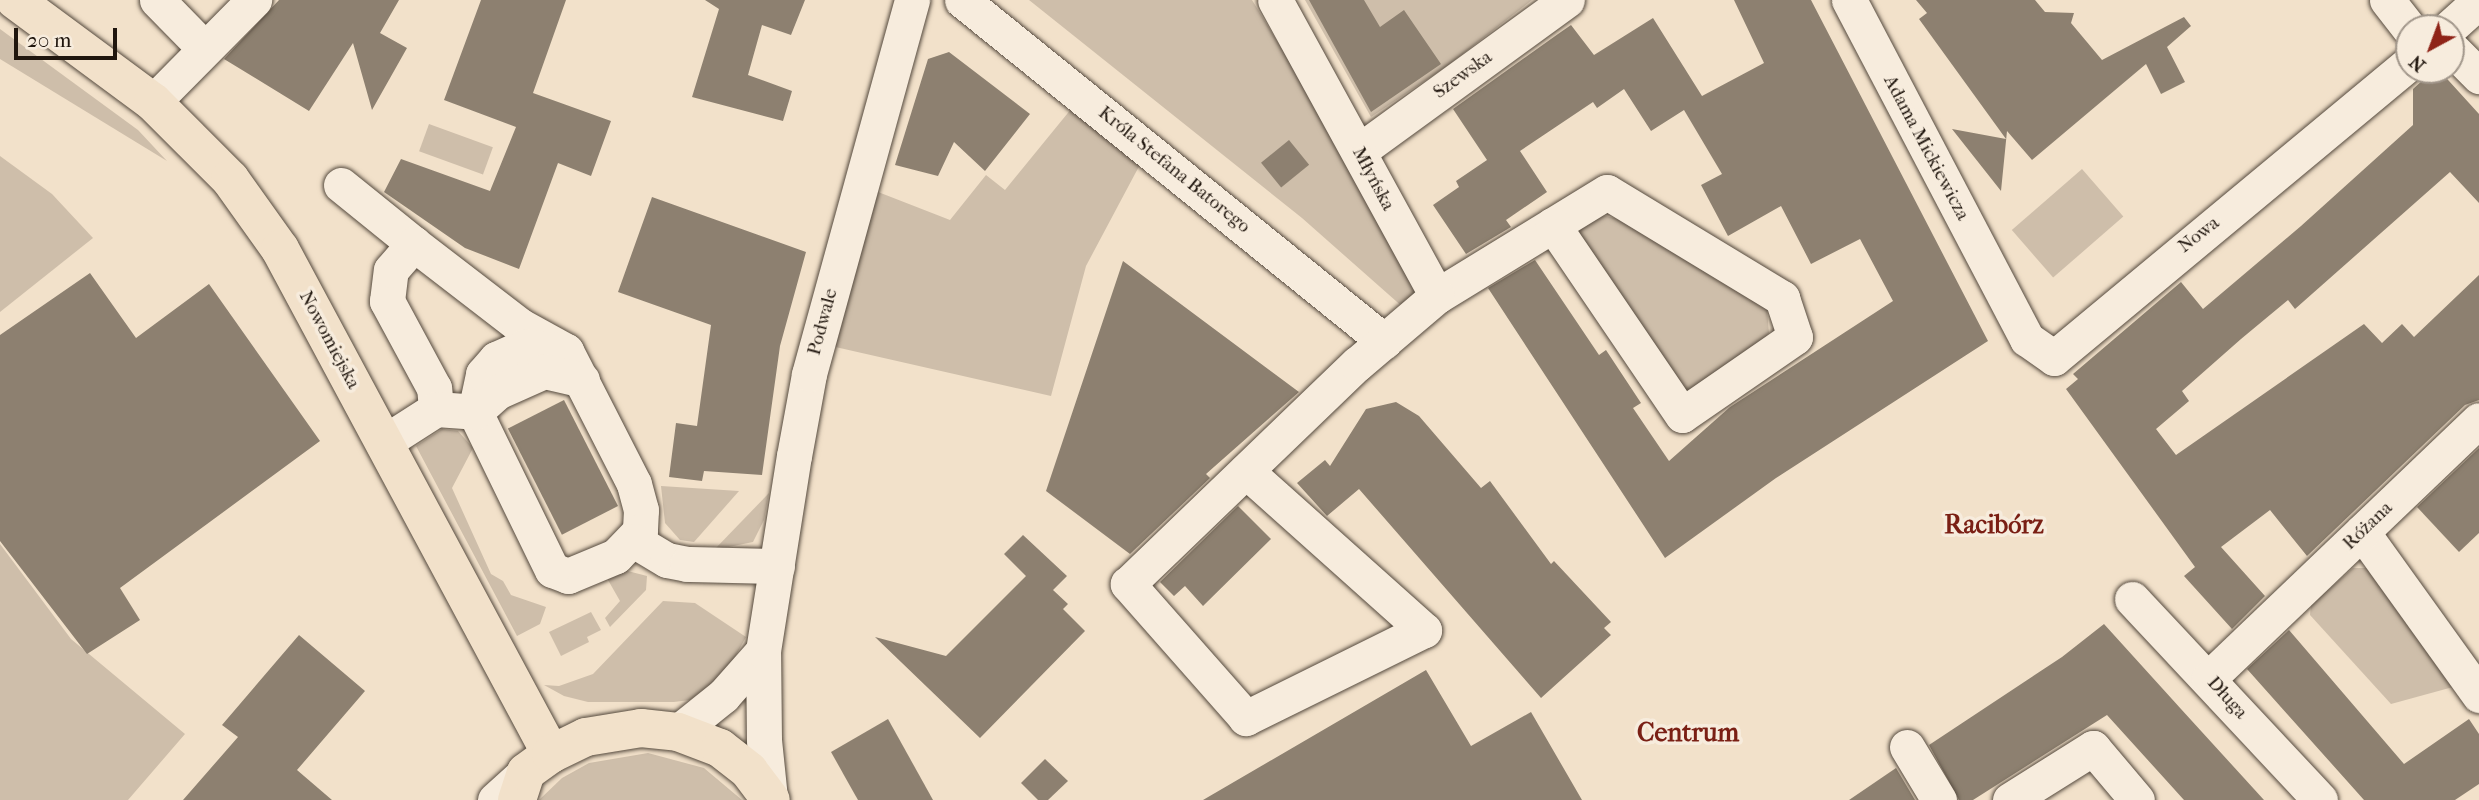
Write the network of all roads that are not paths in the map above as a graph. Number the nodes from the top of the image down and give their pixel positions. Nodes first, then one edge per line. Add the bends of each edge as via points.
1 (156, 0) edge
2 (254, 0) edge
3 (912, 0) edge
4 (962, 0) edge
5 (1275, 0) edge
6 (1567, 0) edge
7 (1849, 0) edge
8 (2387, 0) edge
9 (2479, 1) edge
10 (37, 5) edge
11 (2398, 14) edge
12 (2465, 14) edge
13 (204, 48) junction
14 (2465, 62) edge
15 (2395, 75) edge
16 (2479, 76) edge
17 (153, 102) junction
18 (1359, 151) junction
19 (341, 185) dead end
20 (1553, 225) junction
21 (414, 244) junction
22 (2004, 295) joint
23 (1437, 296) junction
24 (1384, 341) junction
25 (574, 365) junction
26 (436, 409) junction
27 (475, 412) junction
28 (2479, 420) edge
29 (383, 443) junction
30 (1246, 471) junction
31 (2362, 532) junction
32 (635, 541) junction
33 (776, 566) junction
34 (2132, 599) dead end
35 (763, 651) junction
36 (2209, 678) junction
37 (2478, 692) edge
38 (678, 732) junction
39 (1907, 747) dead end
40 (531, 775) edge
41 (771, 799) edge
42 (495, 800) edge
43 (1939, 800) edge
44 (2010, 800) edge
45 (2137, 800) edge
46 (2320, 800) edge

1 - 13 street
2 - 13 street
3 - 33 street, Podwale via 809,374
4 - 24 street, Króla Stefana Batorego
5 - 18 street, Młyńska
6 - 18 street, Szewska
7 - 22 street, Adama Mickiewicza
8 - 11 street
9 - 12 street
10 - 17 main road, Nowomiejska
13 - 17 street
14 - 16 street
15 - 22 street, Nowa via 2054,358 2027,339
17 - 29 main road, Nowomiejska via 230,179 279,249
18 - 23 street, Młyńska
19 - 21 street
20 - 20 street via 1682,415 1795,337 1782,298 1607,191
20 - 23 street
21 - 25 street
21 - 26 street via 391,270 387,301 434,388
23 - 24 street
24 - 30 street
25 - 27 street via 544,371 497,392
25 - 32 street via 634,484 642,522
26 - 27 street
26 - 29 street
27 - 32 street via 552,570 568,576 616,556
28 - 31 street, Różana
29 - 40 main road, Nowomiejska
30 - 30 street via 1128,584 1247,718 1424,630
31 - 36 street, Różana
31 - 37 street
32 - 33 street via 667,560 687,564
33 - 35 street, Podwale
34 - 36 street, Długa
35 - 38 street via 723,696
35 - 41 street, Podwale via 764,740
36 - 46 street, Długa
38 - 40 main road via 615,730
38 - 41 main road via 730,755
39 - 43 street
40 - 42 street
44 - 45 street via 2093,748

